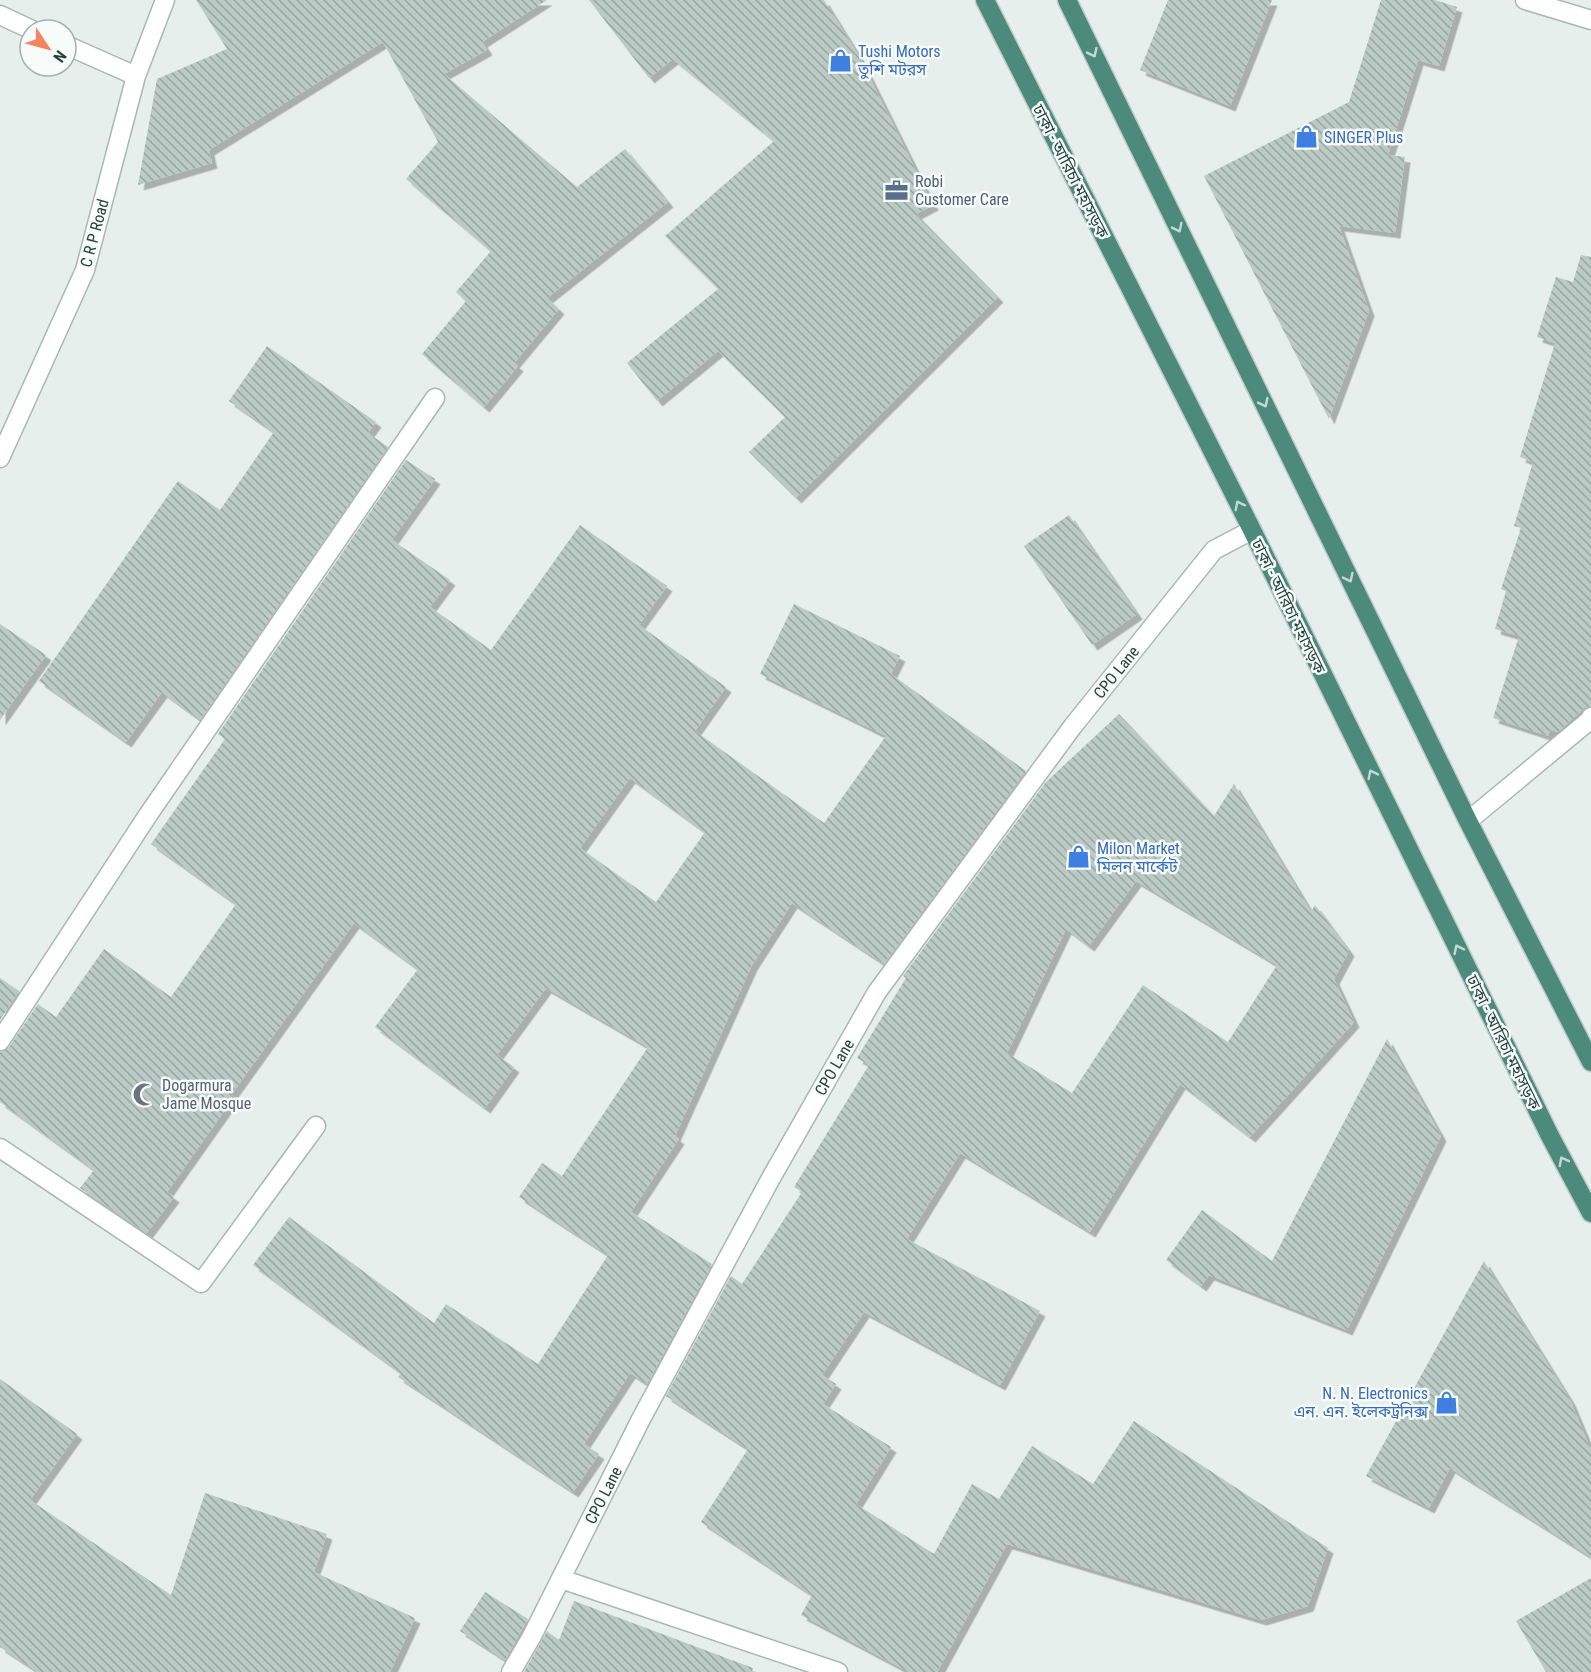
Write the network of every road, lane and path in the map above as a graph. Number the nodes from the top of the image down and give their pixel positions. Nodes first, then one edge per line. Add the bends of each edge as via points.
1 (165, 0) edge
2 (985, 0) edge
3 (1067, 0) edge
4 (1525, 0) edge
5 (0, 15) edge
6 (1591, 20) edge
7 (18, 23) edge
8 (78, 50) edge
9 (135, 76) junction
10 (435, 398) dead end
11 (0, 458) edge
12 (1252, 530) junction
13 (1591, 717) edge
14 (1468, 821) junction
15 (0, 1041) edge
16 (1591, 1062) edge
17 (316, 1126) dead end
18 (0, 1148) edge
19 (1591, 1213) edge
20 (561, 1579) junction
21 (511, 1672) edge
22 (838, 1672) edge

1 - 9 street, C R P Road
12 -> 2 highway, ঢাকা - আরিচা মহাসড়ক
3 -> 14 highway
4 - 6 street
5 - 7 street
8 - 9 street
9 - 11 street, C R P Road via 85,270
10 - 15 street via 154,805
19 -> 12 highway, ঢাকা - আরিচা মহাসড়ক
12 - 20 street, CPO Lane via 1214,550 1073,726 877,992 657,1388
13 - 14 street
14 - 16 highway
17 - 18 street via 201,1283
20 - 21 street, CPO Lane
20 - 22 street

